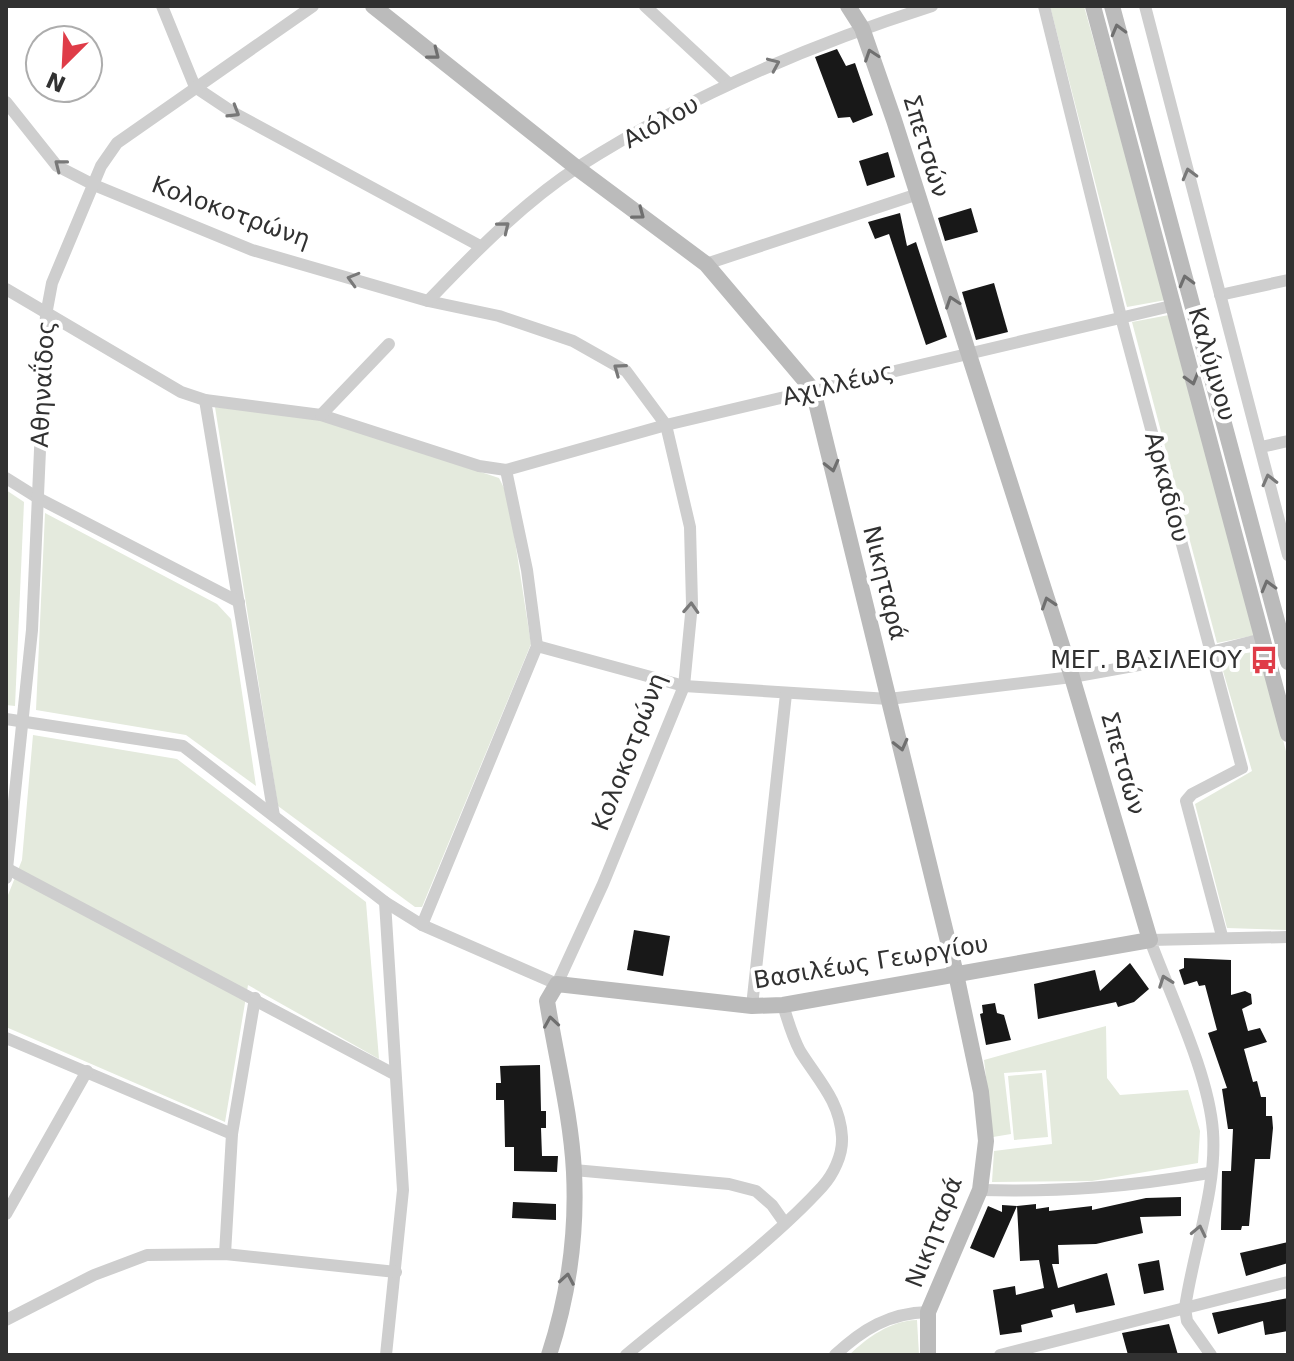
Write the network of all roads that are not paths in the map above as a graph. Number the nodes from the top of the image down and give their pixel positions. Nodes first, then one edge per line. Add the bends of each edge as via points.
1 (162, 6) edge
2 (313, 6) edge
3 (373, 6) edge
4 (645, 6) edge
5 (848, 6) edge
6 (932, 6) edge
7 (1044, 6) edge
8 (1093, 6) edge
9 (1112, 6) edge
10 (1145, 6) edge
11 (862, 28) junction
12 (729, 84) junction
13 (195, 87) junction
14 (6, 102) edge
15 (577, 168) junction
16 (94, 185) junction
17 (915, 195) junction
18 (480, 246) junction
19 (706, 264) junction
20 (1288, 280) edge
21 (6, 289) edge
22 (1220, 295) junction
23 (428, 301) junction
24 (1171, 306) junction
25 (46, 315) junction
26 (1121, 317) junction
27 (389, 344) dead end
28 (968, 351) junction
29 (813, 390) junction
30 (205, 400) junction
31 (321, 415) junction
32 (666, 425) junction
33 (1288, 441) edge
34 (1261, 447) junction
35 (506, 470) junction
36 (6, 478) edge
37 (38, 498) junction
38 (1288, 555) edge
39 (239, 602) junction
40 (1262, 639) junction
41 (537, 646) junction
42 (1211, 652) junction
43 (1288, 662) edge
44 (1072, 677) junction
45 (684, 686) junction
46 (786, 694) junction
47 (889, 699) junction
48 (6, 719) edge
49 (22, 721) junction
50 (1288, 734) edge
51 (274, 816) junction
52 (7, 872) edge
53 (385, 902) junction
54 (422, 925) junction
55 (1222, 936) junction
56 (1288, 937) edge
57 (1150, 940) junction
58 (956, 974) junction
59 (557, 984) junction
60 (255, 998) junction
61 (783, 1005) junction
62 (752, 1006) junction
63 (6, 1038) edge
64 (87, 1071) junction
65 (394, 1074) junction
66 (232, 1134) junction
67 (574, 1170) junction
68 (1209, 1173) junction
69 (980, 1190) junction
70 (6, 1214) edge
71 (784, 1222) junction
72 (225, 1254) junction
73 (396, 1272) junction
74 (1288, 1282) edge
75 (1185, 1308) junction
76 (928, 1312) junction
77 (6, 1320) edge
78 (386, 1355) edge
79 (549, 1355) edge
80 (626, 1355) edge
81 (835, 1355) edge
82 (928, 1355) edge
83 (1000, 1355) edge
84 (1211, 1355) edge

1 - 13 street
2 - 13 street, Αθηναΐδος
3 -> 15 street, Νικηταρά
4 - 12 street
5 - 11 street, Σπετσών
6 - 11 street, Αιόλου
7 - 26 street, Αρκαδίου
8 - 24 street, Καλύμνου
43 -> 9 street, Καλύμνου
22 -> 10 street
12 -> 11 street, Αιόλου
17 -> 11 street, Σπετσών
12 - 15 street, Αιόλου
13 - 16 street, Αθηναΐδος via 117,143
13 -> 18 street
16 -> 14 street, Κολοκοτρώνη via 57,166
18 -> 15 street, Αιόλου
15 -> 19 street, Νικηταρά
23 -> 16 street, Κολοκοτρώνη via 252,250
16 - 25 street, Αθηναΐδος via 52,283
17 - 19 street
28 -> 17 street, Σπετσών
18 - 23 street, Αιόλου
19 - 29 street, Νικηταρά
20 - 22 street
21 - 25 street
22 - 34 street
32 -> 23 street, Κολοκοτρώνη via 626,371 573,341 499,316
24 - 26 street, Αχιλλέως
24 -> 40 street, Καλύμνου
25 - 30 street via 181,392
25 - 37 street, Αθηναΐδος
26 - 28 street, Αχιλλέως
26 - 42 street, Αρκαδίου
27 - 31 street
28 - 29 street, Αχιλλέως
44 -> 28 street, Σπετσών
29 - 32 street, Αχιλλέως
29 -> 47 street, Νικηταρά
30 - 31 street
30 - 39 street
31 - 35 street
32 - 35 street, Αχιλλέως
45 -> 32 street, Κολοκοτρώνη via 692,604 690,527
33 - 34 street
38 -> 34 street
35 - 41 street
36 - 37 street
37 - 39 street
37 - 49 street, Αθηναΐδος
39 - 51 street
40 - 42 street
40 - 50 street, Καλύμνου
41 - 45 street
41 - 54 street
42 - 44 street
42 - 55 street, Αρκαδίου via 1242,768 1186,801
44 - 47 street
44 - 57 street, Σπετσών
45 - 46 street
45 - 59 street, Κολοκοτρώνη
46 - 47 street
46 - 62 street
47 -> 58 street, Νικηταρά
48 - 49 street, Βασιλέως Γεωργίου
49 - 51 street, Βασιλέως Γεωργίου via 183,746
49 - 52 street, Αθηναΐδος
51 - 53 street, Βασιλέως Γεωργίου
52 - 60 street
53 - 54 street, Βασιλέως Γεωργίου
53 - 65 street
54 - 59 street, Βασιλέως Γεωργίου
55 - 56 street, Βασιλέως Γεωργίου
55 - 57 street, Βασιλέως Γεωργίου
57 - 58 street, Βασιλέως Γεωργίου
68 -> 57 street, Σπετσών via 1210,1101
58 - 61 street, Βασιλέως Γεωργίου
58 - 69 street, Νικηταρά via 981,1092 986,1141
59 - 62 street, Βασιλέως Γεωργίου
67 -> 59 street, Κολοκοτρώνη via 547,1001
60 - 65 street
60 - 66 street
61 - 62 street, Βασιλέως Γεωργίου
61 - 71 street via 797,1044 827,1087 843,1139 837,1166 823,1186
63 - 64 street
64 - 66 street
64 - 70 street
65 - 73 street via 403,1190
66 - 72 street
67 - 71 street via 729,1184 756,1191
79 -> 67 street, Κολοκοτρώνη via 569,1276
68 - 69 street via 1082,1191
75 -> 68 street, Σπετσών
69 - 76 street, Νικηταρά
71 - 80 street
72 - 73 street
72 - 77 street via 147,1255 94,1275
73 - 78 street
74 - 75 street
75 - 83 street
75 - 84 street via 1187,1321
76 - 81 street via 900,1313 872,1325
76 - 82 street, Νικηταρά

